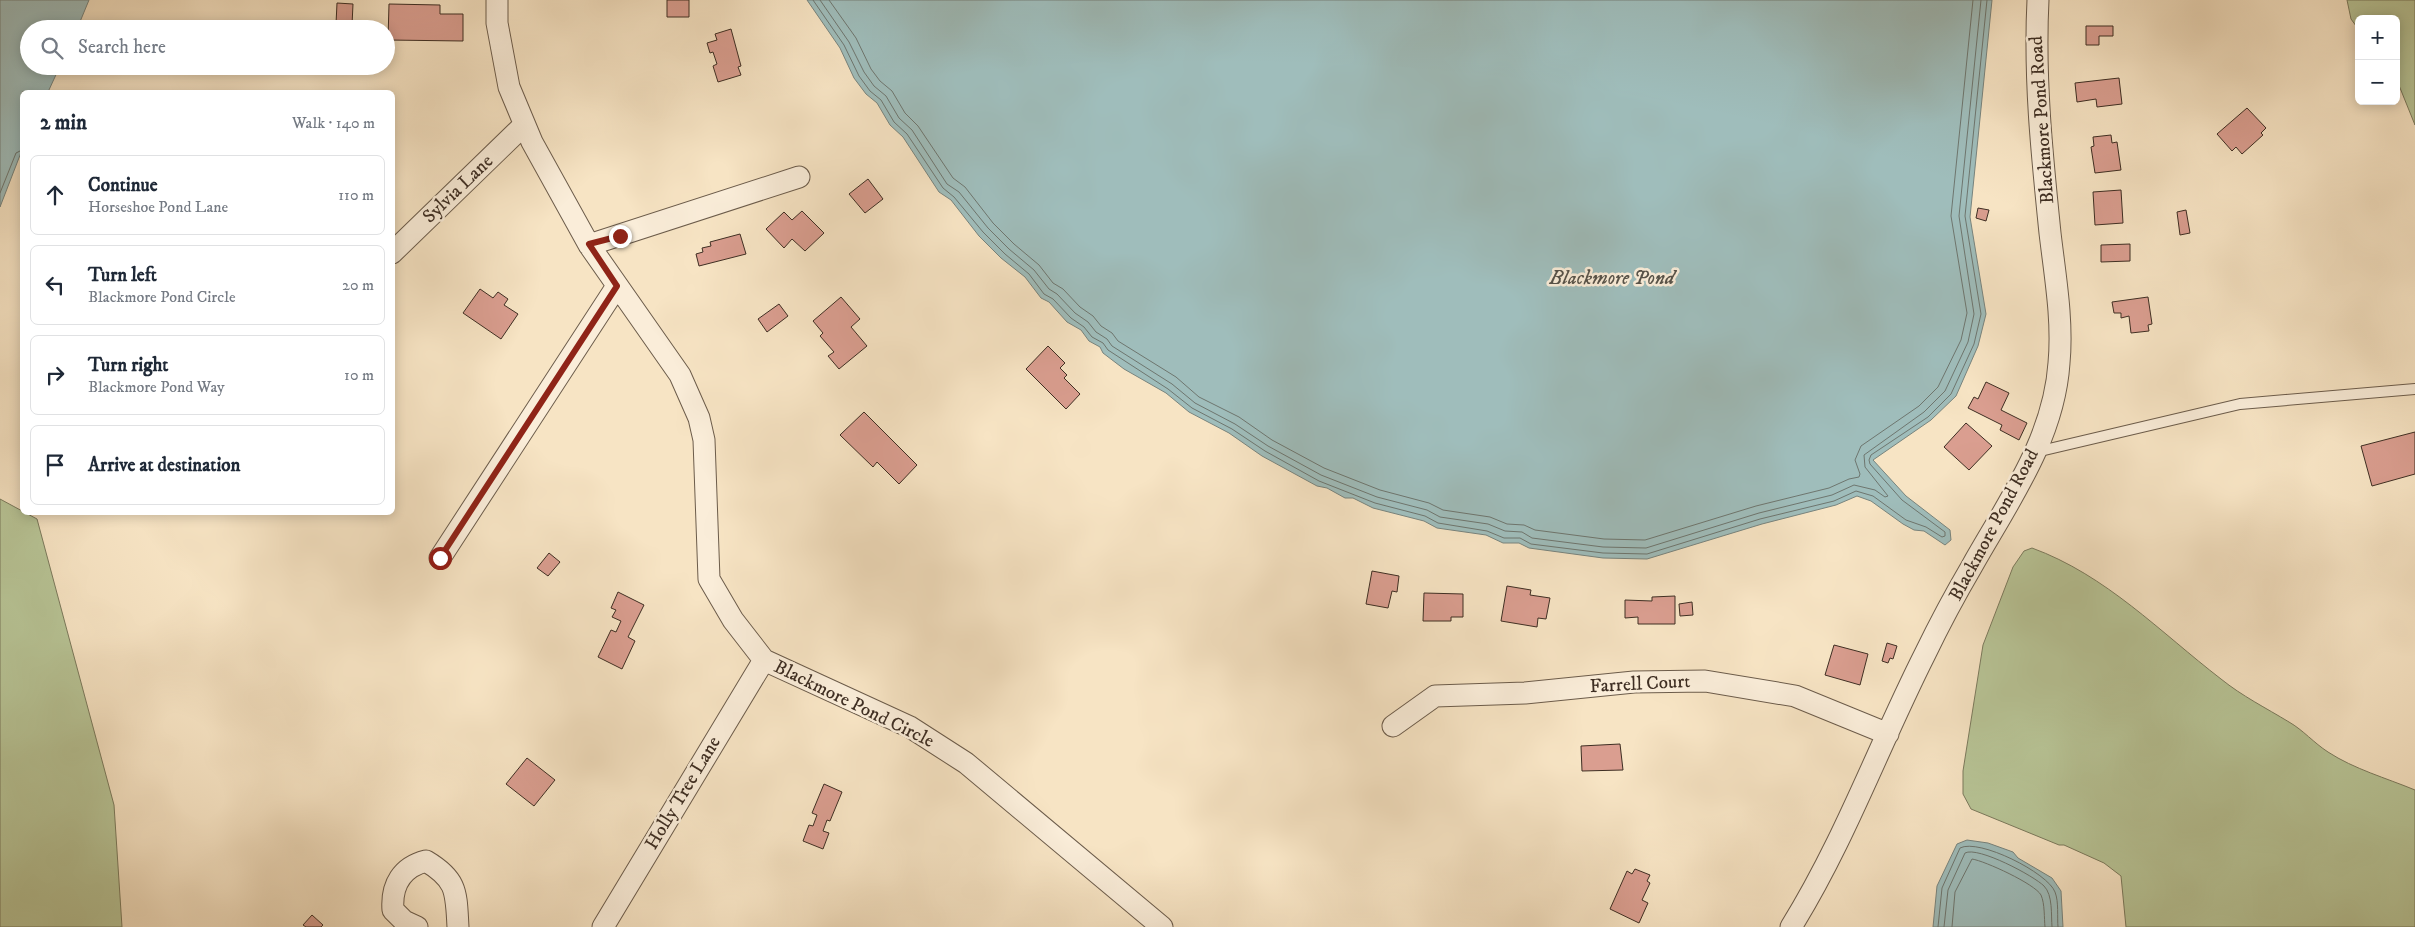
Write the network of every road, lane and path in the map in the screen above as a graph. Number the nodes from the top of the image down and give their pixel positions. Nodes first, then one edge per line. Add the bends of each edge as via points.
1 (497, 0) edge
2 (2038, 0) edge
3 (524, 125) junction
4 (799, 177) dead end
5 (589, 244) junction
6 (395, 249) edge
7 (617, 286) junction
8 (2415, 389) edge
9 (2035, 453) junction
10 (440, 558) dead end
11 (764, 660) junction
12 (1393, 726) dead end
13 (1888, 734) junction
14 (418, 927) edge
15 (458, 927) edge
16 (603, 927) edge
17 (1162, 927) edge
18 (1791, 927) edge

1 - 3 street, Blackmore Pond Circle via 497,23 509,87
2 - 9 street, Blackmore Pond Road via 2035,53 2040,136 2060,361 2054,404
3 - 5 street, Blackmore Pond Circle
3 - 6 street, Sylvia Lane
4 - 5 street
5 - 7 street, Blackmore Pond Circle
7 - 10 street
7 - 11 street, Blackmore Pond Circle via 691,397 704,440 709,579 733,620
8 - 9 lane via 2240,404
9 - 13 street, Blackmore Pond Road via 1928,647
11 - 16 street, Holly Tree Lane
11 - 17 street, Blackmore Pond Circle via 910,727 966,763
12 - 13 street, Farrell Court via 1435,696 1525,693 1634,682 1705,681 1795,696
13 - 18 street, Blackmore Pond Road via 1840,840
14 - 15 street via 404,921 393,910 392,895 398,880 411,865 426,861 442,870 452,881

